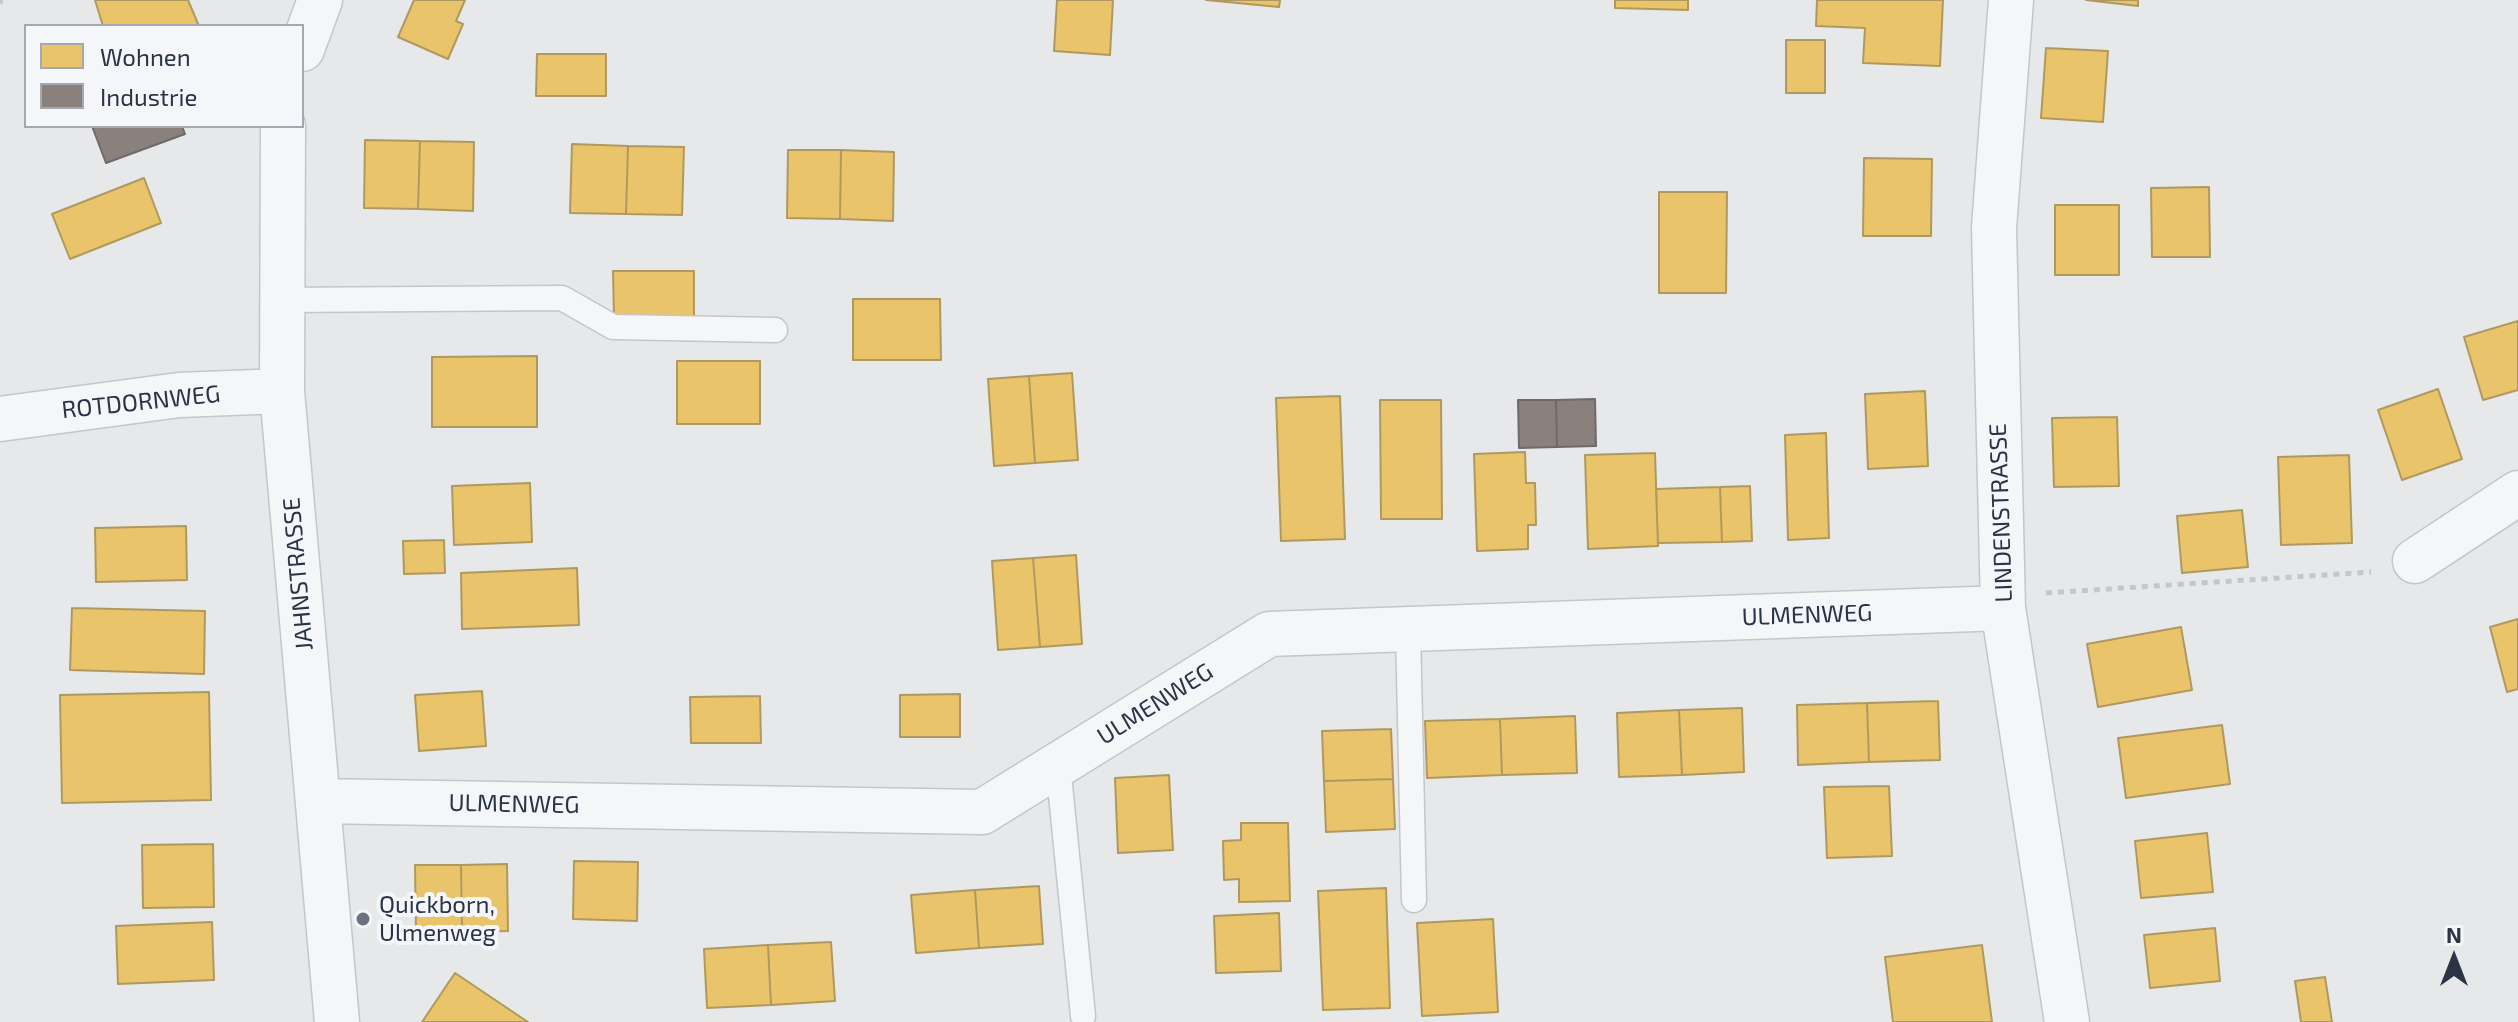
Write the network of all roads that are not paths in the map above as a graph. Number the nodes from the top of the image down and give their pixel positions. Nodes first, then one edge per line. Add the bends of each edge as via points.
1 (320, 0) edge
2 (2011, 0) edge
3 (304, 44) edge
4 (283, 128) edge
5 (282, 300) junction
6 (775, 330) dead end
7 (282, 391) junction
8 (0, 419) edge
9 (2518, 493) edge
10 (2415, 561) road end
11 (2003, 608) junction
12 (1408, 629) junction
13 (1058, 765) junction
14 (318, 801) junction
15 (1414, 900) dead end
16 (1083, 1016) dead end
17 (337, 1022) edge
18 (2067, 1022) edge

1 - 3 street
2 - 11 street, LINDENSTRASSE via 1994,228
4 - 5 street, JAHNSTRASSE
5 - 6 lane via 562,298 613,327
5 - 7 street, JAHNSTRASSE
7 - 8 street, ROTDORNWEG via 179,395
7 - 14 street, JAHNSTRASSE
9 - 10 street
11 - 12 street, ULMENWEG
11 - 18 street, LINDENSTRASSE
12 - 13 street, ULMENWEG via 1269,634
12 - 15 lane
13 - 14 street, ULMENWEG via 982,812
13 - 16 lane
14 - 17 street, JAHNSTRASSE

